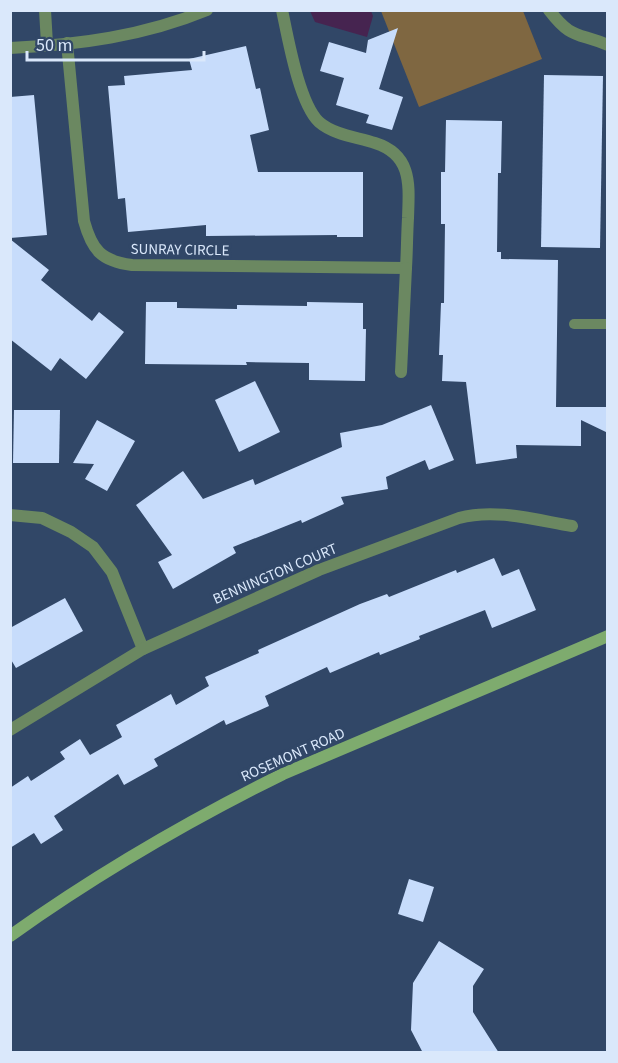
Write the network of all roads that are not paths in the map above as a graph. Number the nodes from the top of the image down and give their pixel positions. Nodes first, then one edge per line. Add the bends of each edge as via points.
1 (45, 10) edge
2 (207, 10) edge
3 (282, 10) edge
4 (549, 10) edge
5 (68, 43) junction
6 (47, 44) junction
7 (608, 45) edge
8 (10, 48) edge
9 (406, 268) junction
10 (574, 324) dead end
11 (608, 324) edge
12 (401, 372) dead end
13 (10, 515) edge
14 (572, 526) dead end
15 (608, 636) edge
16 (143, 649) junction
17 (10, 730) edge
18 (10, 936) edge

1 - 6 street
2 - 5 street via 156,29
3 - 9 street via 302,93 319,122 378,144 394,153 404,167 409,181
4 - 7 street via 574,35
5 - 6 street
5 - 9 street, SUNRAY CIRCLE via 84,221 90,241 101,255 132,265
6 - 8 street
9 - 12 street
10 - 11 lane
13 - 16 street via 42,518 93,547 112,572
14 - 16 street, BENNINGTON COURT via 516,516 462,517 319,570
15 - 18 main road, ROSEMONT ROAD via 234,798 127,858
16 - 17 street, BENNINGTON COURT

